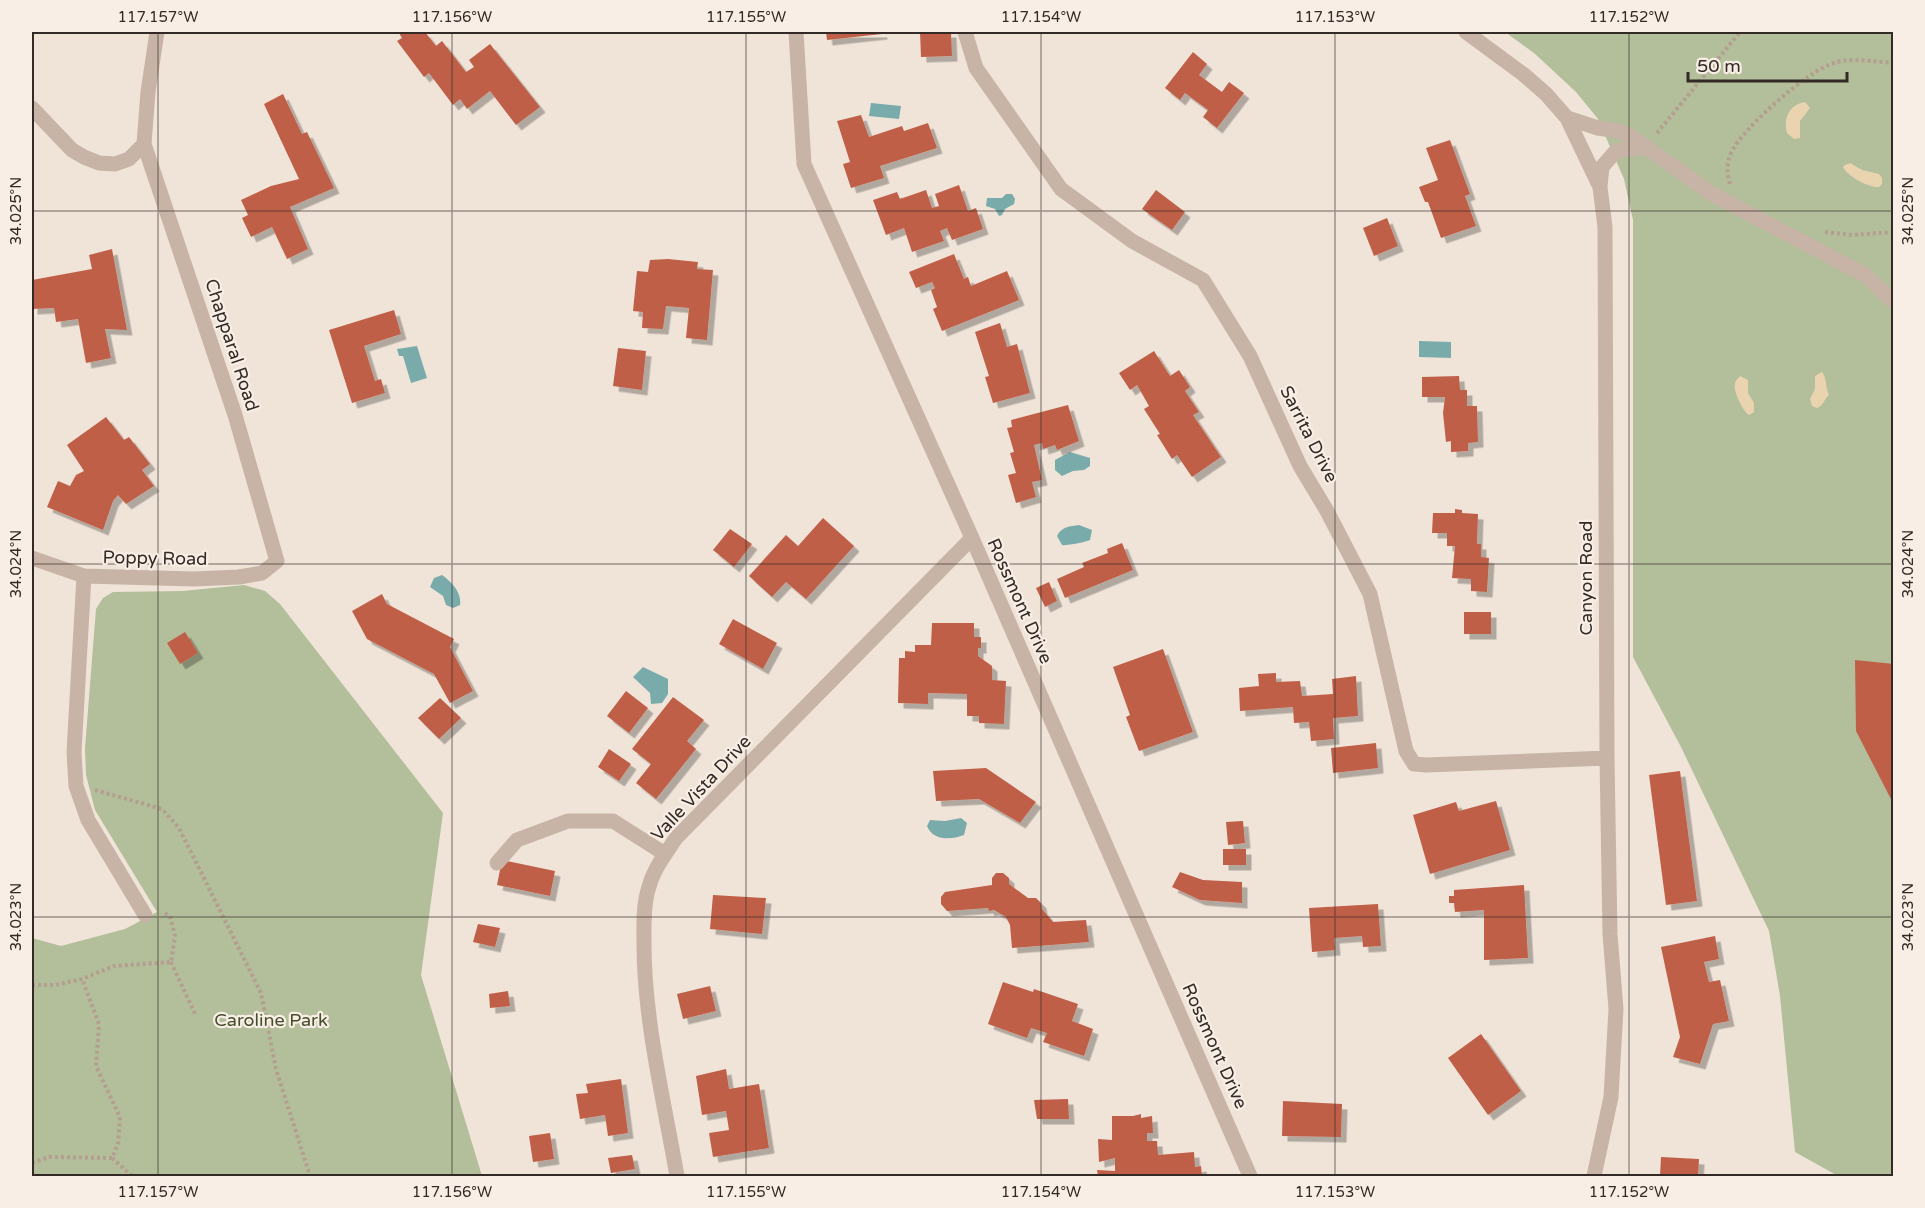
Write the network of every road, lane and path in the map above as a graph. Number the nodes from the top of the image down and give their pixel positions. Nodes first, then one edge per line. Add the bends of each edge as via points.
1 (157, 32) edge
2 (796, 32) edge
3 (965, 32) edge
4 (1466, 32) edge
5 (1740, 32) edge
6 (1893, 63) edge
7 (32, 108) edge
8 (1567, 118) junction
9 (144, 144) junction
10 (1645, 147) junction
11 (1600, 187) junction
12 (1736, 188) dead end
13 (1818, 230) dead end
14 (1893, 232) edge
15 (1893, 302) edge
16 (972, 538) junction
17 (32, 558) edge
18 (277, 561) joint
19 (84, 576) junction
20 (1607, 758) junction
21 (76, 786) junction
22 (665, 854) junction
23 (497, 863) dead end
24 (145, 915) joint
25 (171, 962) junction
26 (82, 979) junction
27 (32, 985) edge
28 (195, 1014) dead end
29 (112, 1158) junction
30 (32, 1163) edge
31 (132, 1176) edge
32 (310, 1176) edge
33 (677, 1176) edge
34 (1250, 1176) edge
35 (1594, 1176) edge

1 - 9 street
2 - 16 street, Rossmont Drive via 804,164
3 - 20 street, Sarrita Drive via 976,68 1061,189 1132,241 1203,280 1250,356 1300,466 1370,594 1406,751 1414,764
4 - 8 street, Canyon Road via 1523,74
5 - 10 path
6 - 12 path via 1833,63 1793,88 1732,151 1727,172 1730,184
7 - 9 street via 72,150 99,163 115,164 129,159
8 - 10 street via 1618,130
8 - 11 street, Canyon Road
9 - 18 street, Chapparal Road via 235,415
10 - 11 street via 1616,151 1602,167
10 - 15 street via 1712,194 1865,275
11 - 20 street, Canyon Road via 1605,227
13 - 14 path via 1852,235
16 - 22 street, Valle Vista Drive via 676,838
16 - 34 street, Rossmont Drive
17 - 19 street, Poppy Road
18 - 19 street, Poppy Road via 262,573 240,577
19 - 21 street via 74,752
20 - 35 street, Canyon Road via 1610,934 1616,1009 1611,1097
21 - 24 street via 88,820
21 - 32 path via 162,809 179,828 261,993 276,1069
22 - 23 street via 613,821 568,821 517,840
22 - 33 street, Valle Vista Drive via 648,891 644,965
24 - 25 path via 156,910 170,916 175,936
25 - 26 path via 114,966
25 - 28 path
26 - 27 path
26 - 29 path via 99,1024 96,1066 120,1117 118,1144
29 - 30 path via 49,1157
29 - 31 path

